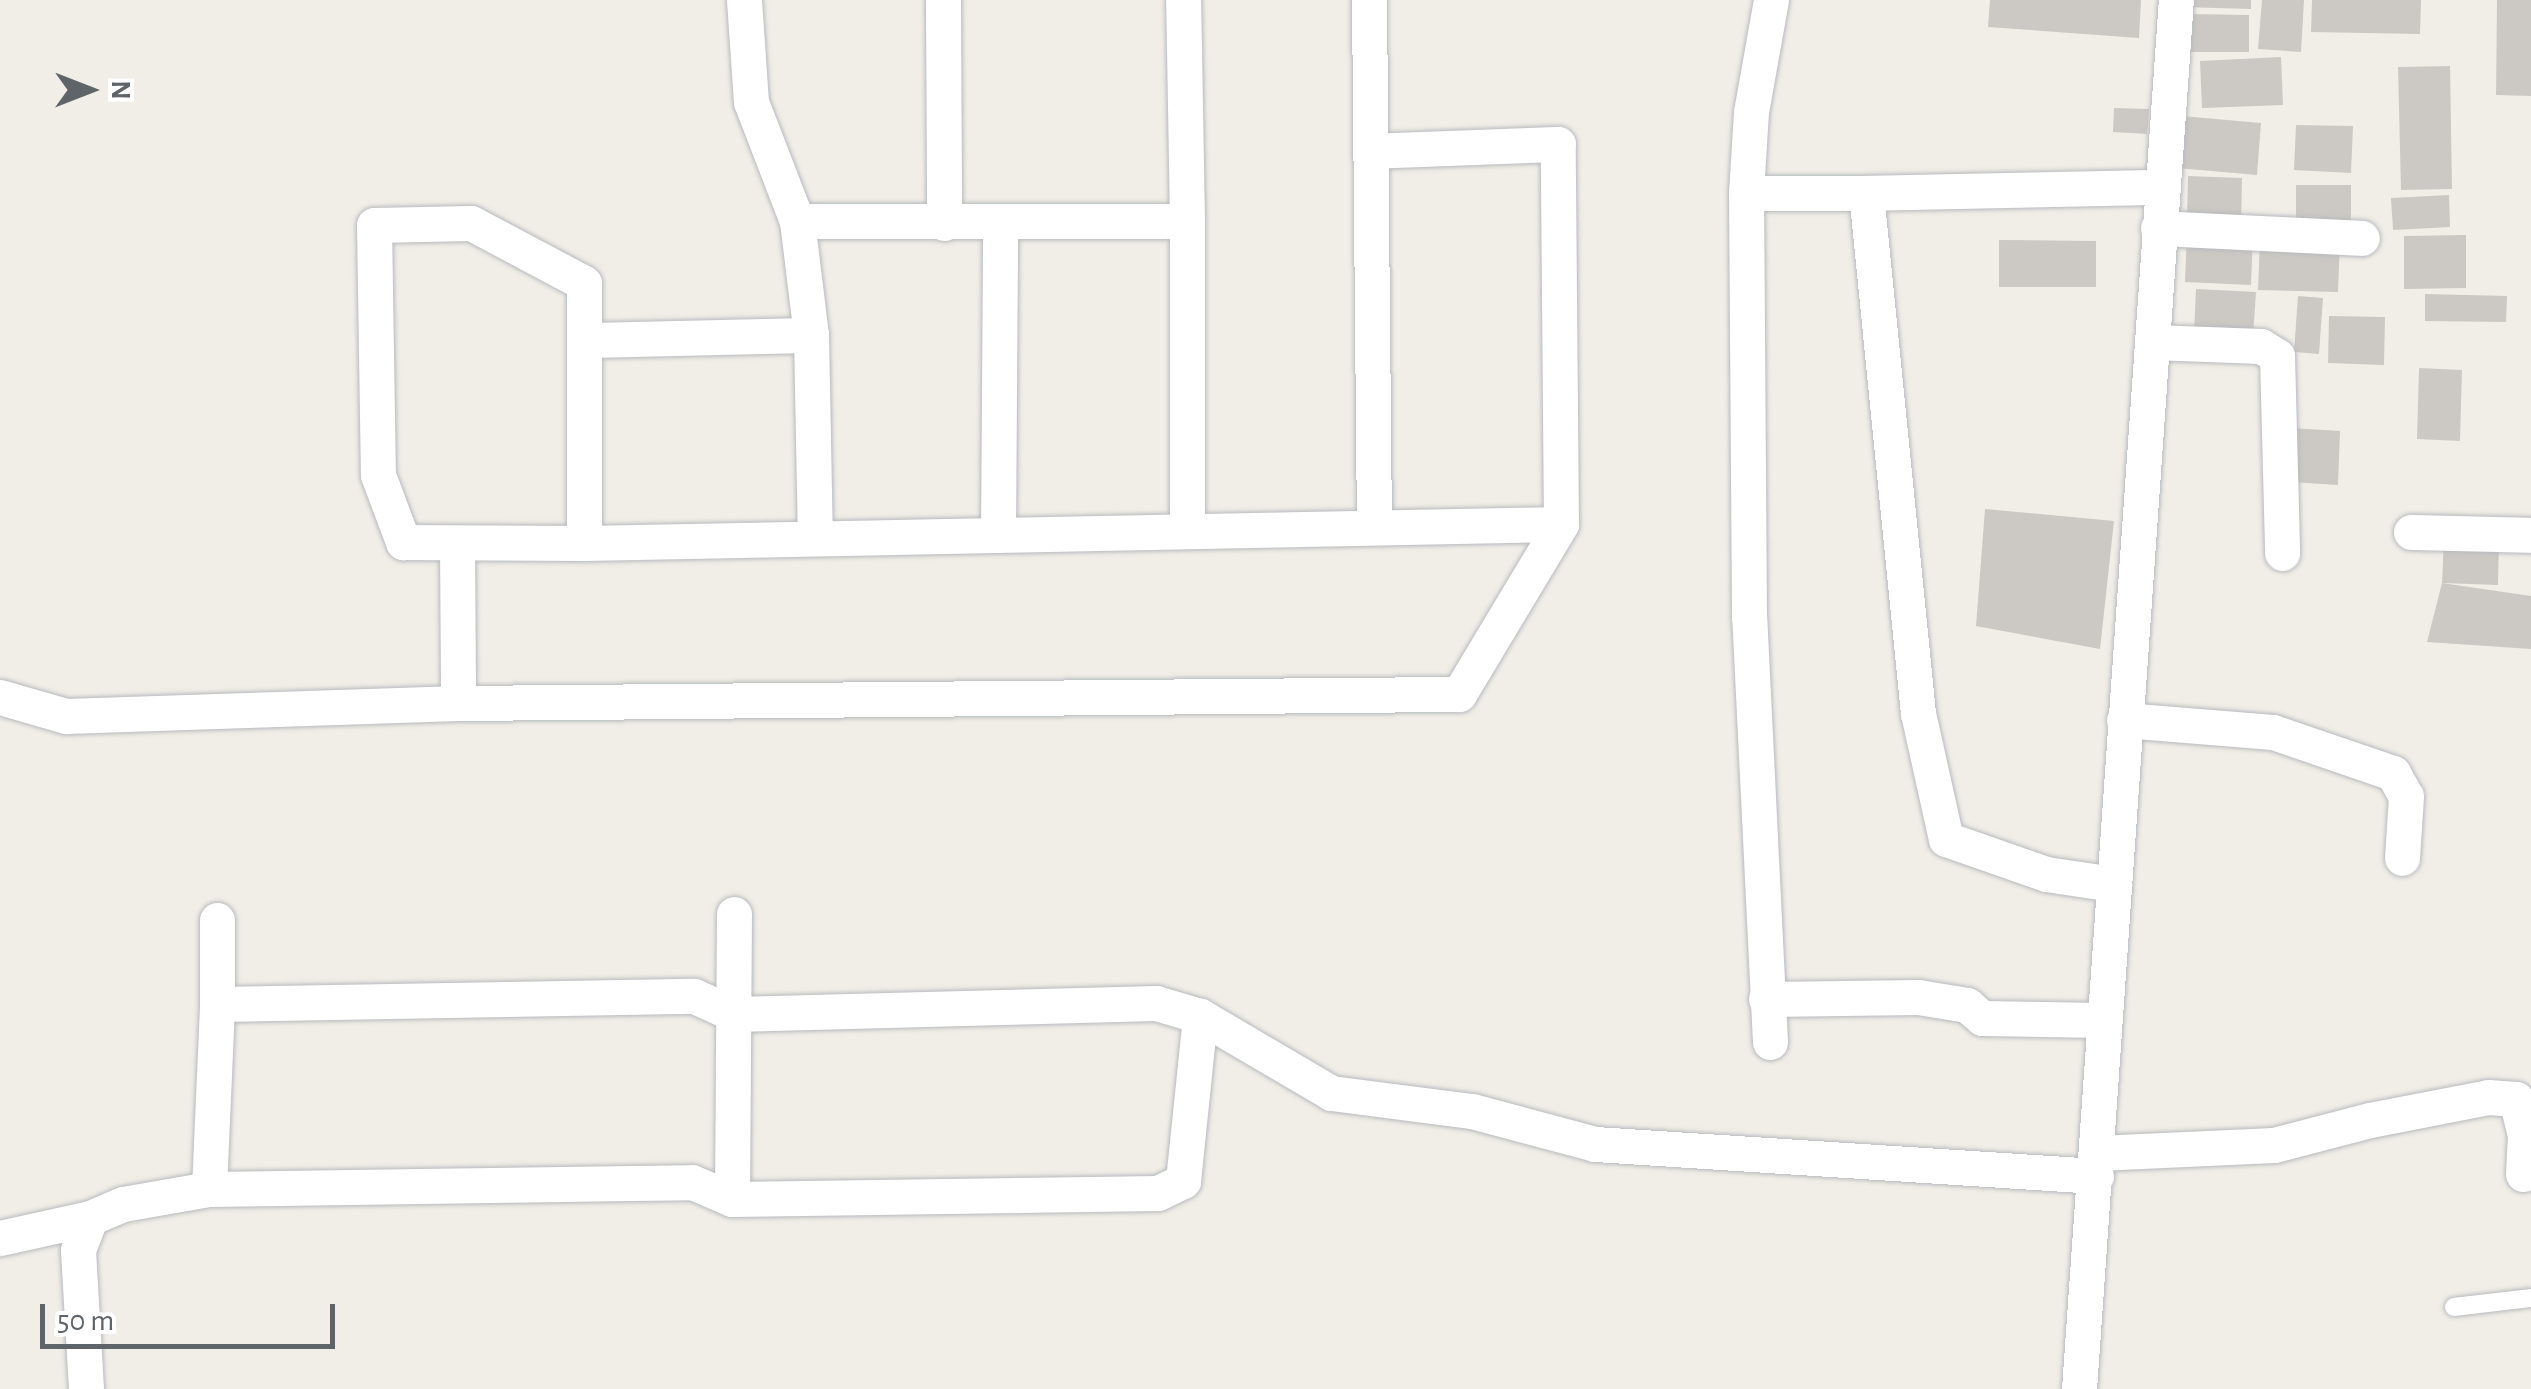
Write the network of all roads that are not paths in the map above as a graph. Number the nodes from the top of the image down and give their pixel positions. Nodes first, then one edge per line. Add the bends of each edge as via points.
1 (744, 0) edge
2 (943, 0) edge
3 (1183, 0) edge
4 (1369, 0) edge
5 (1771, 0) edge
6 (2176, 0) edge
7 (1371, 151) junction
8 (2158, 187) junction
9 (1746, 192) junction
10 (1866, 192) junction
11 (1187, 220) junction
12 (797, 221) junction
13 (944, 222) junction
14 (1000, 222) junction
15 (2158, 228) junction
16 (2362, 238) dead end
17 (811, 335) junction
18 (586, 340) junction
19 (2152, 342) junction
20 (1561, 524) junction
21 (1374, 526) junction
22 (1186, 530) junction
23 (2411, 532) dead end
24 (2531, 535) edge
25 (998, 536) junction
26 (815, 538) junction
27 (457, 543) junction
28 (584, 543) junction
29 (2282, 553) dead end
30 (0, 697) edge
31 (458, 703) junction
32 (2124, 720) junction
33 (2402, 858) dead end
34 (2114, 884) junction
35 (734, 914) dead end
36 (218, 920) dead end
37 (1766, 999) junction
38 (217, 1004) junction
39 (734, 1014) junction
40 (1200, 1016) junction
41 (2102, 1020) junction
42 (1770, 1042) dead end
43 (2097, 1165) junction
44 (2524, 1174) dead end
45 (209, 1189) junction
46 (732, 1198) junction
47 (90, 1218) junction
48 (0, 1238) edge
49 (2531, 1298) edge
50 (2454, 1307) dead end
51 (86, 1389) edge
52 (2079, 1389) edge

1 - 12 street via 751,102
2 - 13 street
3 - 11 street
4 - 7 street
5 - 9 street via 1751,112
6 - 8 street
7 - 20 street via 1558,144
7 - 21 street
8 - 10 street
8 - 15 street
9 - 10 street
9 - 37 street via 1749,617
10 - 34 street via 1908,622 1938,818 1946,838 1961,847 2046,874
11 - 14 street
11 - 22 street
12 - 13 street
12 - 17 street
13 - 14 street
14 - 25 street
15 - 16 street
15 - 19 street
17 - 18 street
17 - 26 street
18 - 27 street via 584,283 568,274 471,222 374,224 378,476 403,542
18 - 28 street
19 - 29 street via 2261,346 2277,356
19 - 32 street
20 - 21 street
20 - 31 street via 1460,694
21 - 22 street
22 - 25 street
23 - 24 street
25 - 26 street
26 - 28 street
27 - 28 street
27 - 31 street
30 - 31 street via 66,716
32 - 33 street via 2273,732 2393,773 2406,796
32 - 34 street
34 - 41 street
35 - 39 street
36 - 38 street
37 - 41 street via 1918,997 1966,1004 1982,1018
37 - 42 street
38 - 39 street via 694,996
38 - 45 street
39 - 40 street via 1138,1001
39 - 46 street
40 - 43 street via 1330,1094 1472,1111 1595,1144
40 - 46 street via 1179,1187 1145,1195
41 - 43 street
43 - 44 street via 2274,1145 2488,1097 2516,1098 2526,1134
43 - 52 street
45 - 46 street via 692,1182
45 - 47 street via 151,1196
47 - 48 street
47 - 51 street via 78,1250
49 - 50 lane

